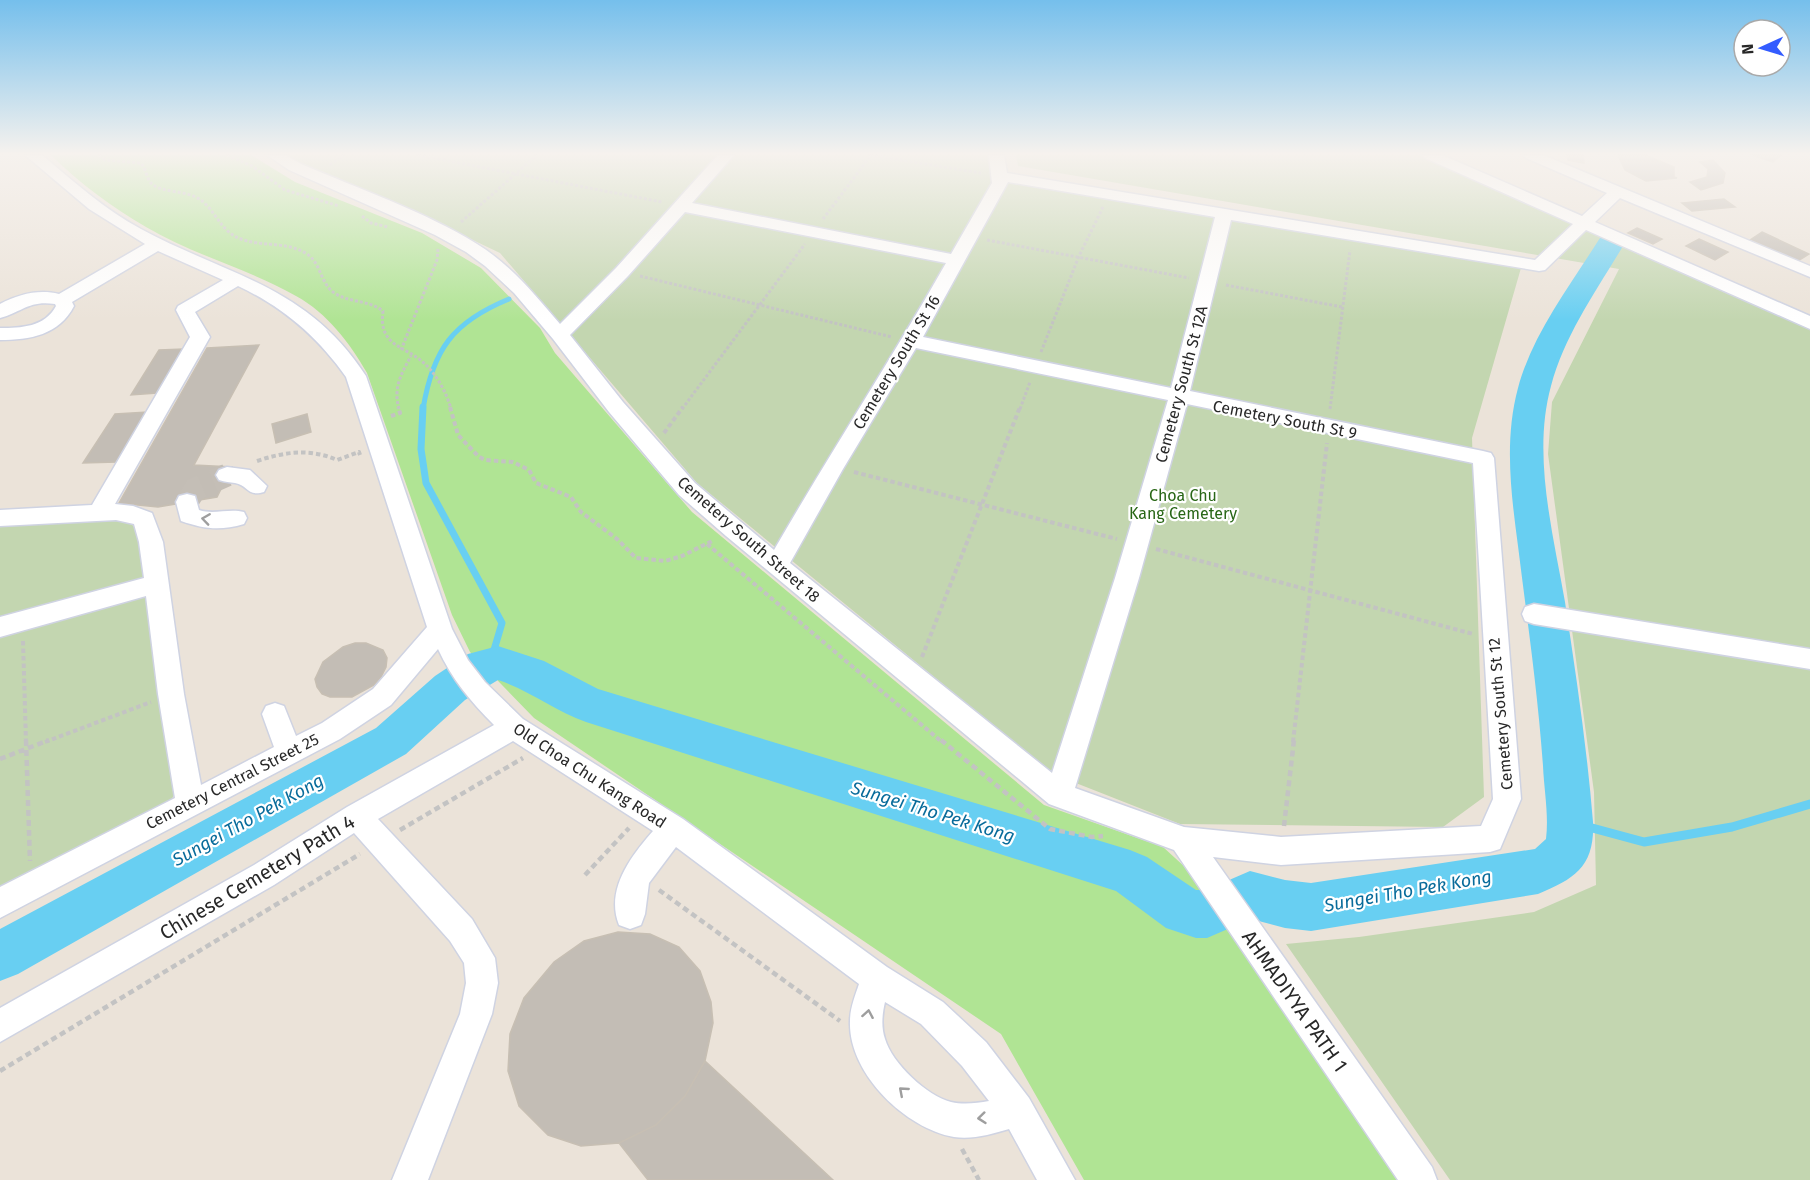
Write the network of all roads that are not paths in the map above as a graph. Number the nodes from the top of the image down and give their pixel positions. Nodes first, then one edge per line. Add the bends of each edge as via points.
1 (101, 210) edge
2 (381, 210) edge
3 (677, 210) edge
4 (702, 210) edge
5 (984, 210) edge
6 (1206, 210) edge
7 (1556, 210) edge
8 (1597, 210) edge
9 (1661, 210) edge
10 (1224, 213) junction
11 (1583, 222) junction
12 (158, 244) junction
13 (955, 260) junction
14 (1810, 272) edge
15 (237, 279) junction
16 (62, 300) junction
17 (0, 312) edge
18 (1810, 323) edge
19 (0, 334) edge
20 (560, 335) junction
21 (911, 341) junction
22 (1178, 397) junction
23 (1483, 458) joint
24 (228, 475) tunnel mouth
25 (256, 486) dead end
26 (187, 502) dead end
27 (99, 512) junction
28 (0, 518) edge
29 (236, 518) dead end
30 (777, 565) junction
31 (155, 584) junction
32 (1546, 616) dead end
33 (11, 624) edge
34 (440, 629) junction
35 (1810, 659) edge
36 (275, 714) dead end
37 (514, 728) junction
38 (289, 752) junction
39 (1059, 795) junction
40 (190, 802) junction
41 (357, 816) junction
42 (673, 828) junction
43 (1174, 836) junction
44 (0, 903) edge
45 (630, 914) dead end
46 (876, 978) junction
47 (0, 1026) edge
48 (1017, 1110) junction
49 (410, 1180) edge
50 (1057, 1180) edge
51 (1419, 1180) edge

1 - 12 street, Old Choa Chu Kang Road
2 - 20 street, Cemetery South Street 18 via 441,240 472,248 520,289
3 - 20 street
4 - 13 street
5 - 13 street, Cemetery South St 16
6 - 10 street
7 - 11 street
8 - 11 street
9 - 14 street
10 - 11 street via 1539,266
10 - 22 street, Cemetery South St 12A
11 - 18 street
12 - 15 street, Old Choa Chu Kang Road
12 - 16 street
13 - 21 street, Cemetery South St 16
15 - 27 street via 185,310 200,338
15 - 34 street, Old Choa Chu Kang Road via 314,323 341,351 356,376
16 - 17 street via 47,296 25,299
16 - 19 street via 65,306 54,322 25,334
20 - 30 street, Cemetery South Street 18 via 687,489
21 - 22 street, Cemetery South St 9
21 - 30 street, Cemetery South St 16 via 832,467
22 - 23 street, Cemetery South St 9
22 - 39 street, Cemetery South St 12A via 1138,544
23 - 43 street, Cemetery South St 12 via 1507,799 1490,839 1281,851
24 - 25 street via 242,475
29 -> 26 street via 206,521 189,515
27 - 28 street
27 - 31 street via 133,514 144,519 151,542
30 - 39 street, Cemetery South Street 18
31 - 33 street
31 - 40 street
32 - 35 street
34 - 37 street, Old Choa Chu Kang Road via 476,690
34 - 38 street, Cemetery Central Street 25 via 382,698
36 - 38 street
37 - 41 street, Chinese Cemetery Path 4
37 - 42 street, Old Choa Chu Kang Road
38 - 40 street, Cemetery Central Street 25
39 - 43 street, Cemetery South Street 18
40 - 44 street, Cemetery Central Street 25
41 - 47 street, Chinese Cemetery Path 4 via 264,875
41 - 49 street via 461,930 479,958 482,983 476,1014
42 - 45 street via 636,874 629,899
42 - 46 street, Old Choa Chu Kang Road
43 - 51 street, AHMADIYYA PATH 1 via 1229,906
46 - 48 street, Old Choa Chu Kang Road via 932,1013 974,1054
48 -> 46 street via 988,1118 946,1118 919,1105 891,1081 872,1050 866,1022
48 - 50 street, Old Choa Chu Kang Road

